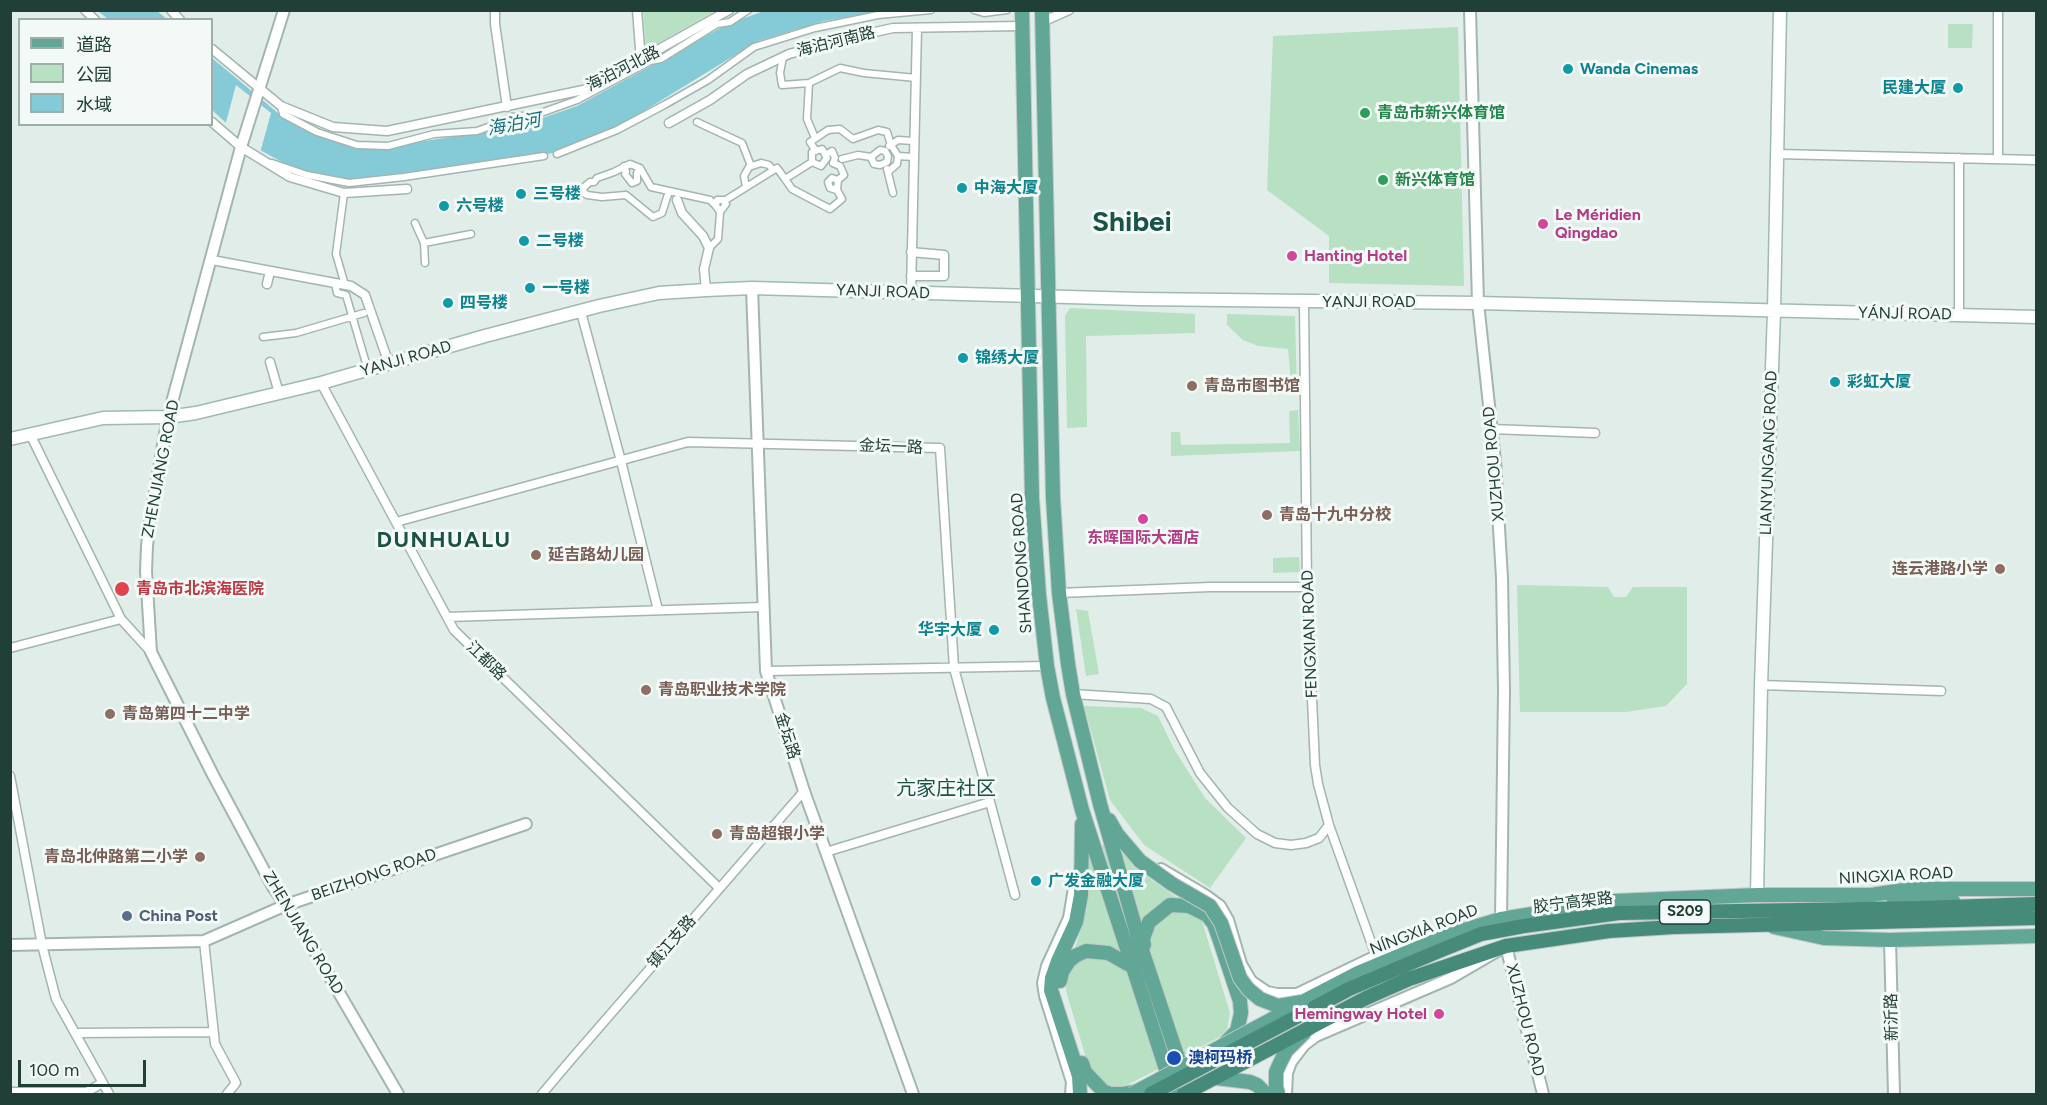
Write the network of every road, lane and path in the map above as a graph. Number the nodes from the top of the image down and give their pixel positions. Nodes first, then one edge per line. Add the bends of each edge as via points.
1 (284, 10) edge
2 (495, 10) edge
3 (637, 10) edge
4 (729, 10) edge
5 (748, 10) edge
6 (931, 10) edge
7 (974, 10) edge
8 (1007, 10) edge
9 (1022, 10) edge
10 (1069, 10) edge
11 (1470, 10) edge
12 (1780, 10) edge
13 (1998, 10) edge
14 (1042, 16) edge
15 (1022, 26) junction
16 (917, 28) junction
17 (213, 50) edge
18 (783, 57) junction
19 (641, 61) junction
20 (916, 78) junction
21 (809, 84) junction
22 (260, 88) junction
23 (281, 106) junction
24 (507, 107) junction
25 (697, 122) dead end
26 (213, 123) edge
27 (669, 123) dead end
28 (815, 138) junction
29 (914, 141) junction
30 (891, 145) junction
31 (242, 147) junction
32 (816, 151) junction
33 (882, 151) junction
34 (557, 154) dead end
35 (1776, 154) junction
36 (825, 155) junction
37 (544, 156) dead end
38 (898, 156) junction
39 (871, 157) junction
40 (914, 157) junction
41 (839, 158) junction
42 (1959, 158) junction
43 (260, 159) junction
44 (1998, 159) junction
45 (2037, 160) edge
46 (812, 162) junction
47 (884, 163) junction
48 (624, 165) junction
49 (751, 166) junction
50 (640, 168) junction
51 (773, 170) junction
52 (888, 172) junction
53 (785, 179) junction
54 (594, 182) junction
55 (746, 187) junction
56 (407, 189) dead end
57 (669, 191) junction
58 (344, 193) junction
59 (893, 193) dead end
60 (595, 195) junction
61 (677, 200) dead end
62 (718, 209) junction
63 (415, 223) dead end
64 (471, 234) dead end
65 (424, 243) junction
66 (709, 248) junction
67 (911, 252) junction
68 (212, 260) junction
69 (425, 263) dead end
70 (270, 271) junction
71 (911, 276) junction
72 (335, 283) junction
73 (267, 284) dead end
74 (345, 285) junction
75 (752, 288) junction
76 (706, 290) junction
77 (911, 292) junction
78 (1028, 296) junction
79 (1049, 297) junction
80 (1304, 302) junction
81 (1478, 303) junction
82 (1774, 311) junction
83 (580, 312) junction
84 (364, 313) dead end
85 (1959, 315) junction
86 (353, 316) junction
87 (2037, 317) edge
88 (263, 337) dead end
89 (270, 362) dead end
90 (389, 364) junction
91 (368, 370) junction
92 (321, 383) junction
93 (279, 393) junction
94 (168, 417) junction
95 (1491, 429) junction
96 (1595, 433) dead end
97 (30, 434) junction
98 (10, 439) edge
99 (758, 443) junction
100 (621, 461) junction
101 (396, 522) junction
102 (1307, 587) junction
103 (1059, 593) junction
104 (764, 607) junction
105 (658, 610) junction
106 (447, 617) junction
107 (120, 619) junction
108 (10, 648) edge
109 (151, 652) junction
110 (1047, 666) junction
111 (954, 668) junction
112 (766, 671) junction
113 (1761, 685) junction
114 (1941, 691) dead end
115 (1073, 694) junction
116 (10, 776) edge
117 (804, 791) junction
118 (990, 802) junction
119 (1100, 804) junction
120 (1082, 810) junction
121 (526, 824) dead end
122 (1329, 825) junction
123 (1121, 838) junction
124 (826, 852) junction
125 (719, 888) junction
126 (2037, 890) edge
127 (1015, 895) dead end
128 (1757, 895) junction
129 (1870, 895) junction
130 (1953, 901) joint
131 (2032, 904) edge
132 (286, 905) junction
133 (2037, 918) edge
134 (1501, 919) junction
135 (1769, 926) junction
136 (1469, 928) junction
137 (2037, 936) edge
138 (1890, 940) junction
139 (204, 941) junction
140 (10, 945) edge
141 (42, 945) junction
142 (1506, 946) junction
143 (1144, 956) junction
144 (1376, 956) junction
145 (1133, 967) junction
146 (1287, 995) junction
147 (1304, 1007) junction
148 (1311, 1027) junction
149 (213, 1032) junction
150 (75, 1034) junction
151 (1304, 1045) junction
152 (1221, 1047) junction
153 (1216, 1078) junction
154 (102, 1083) junction
155 (10, 1092) edge
156 (1140, 1093) edge
157 (109, 1095) edge
158 (227, 1095) edge
159 (398, 1095) edge
160 (542, 1095) edge
161 (914, 1095) edge
162 (1071, 1095) edge
163 (1080, 1095) edge
164 (1174, 1095) edge
165 (1184, 1095) edge
166 (1190, 1095) edge
167 (1266, 1095) edge
168 (1278, 1095) edge
169 (1286, 1095) edge
170 (1544, 1095) edge
171 (1894, 1095) edge

1 - 22 street, ZHENJIANG ROAD
2 - 24 street
3 - 19 street
4 - 19 street, 海泊河北路
5 - 23 street via 739,18 717,24 661,59 576,100 535,115 511,117 477,131 435,134 388,146 357,145 308,127 283,114
6 - 34 street via 878,15 754,47 708,80 656,109
7 - 8 street
9 - 15 main road, SHANDONG ROAD
10 - 14 street
11 - 81 street, XUZHOU ROAD
12 - 35 main road, LIANYUNGANG ROAD
13 - 44 street
14 - 79 main road
15 - 16 street, 海泊河南路
15 - 78 main road, SHANDONG ROAD
16 - 18 street, 海泊河南路 via 893,28
16 - 20 street
17 - 22 street, 海泊河北路
18 - 21 street via 782,85
18 - 27 street, 海泊河南路 via 747,74
19 - 24 street, 海泊河北路 via 588,89
20 - 21 street via 840,68
20 - 29 street
21 - 28 street via 807,120
22 - 23 street, 海泊河北路
22 - 31 street, ZHENJIANG ROAD
23 - 24 street, 海泊河北路 via 333,127 387,131
25 - 49 street via 742,143
26 - 31 street
28 - 30 street via 828,130 840,129 853,139 878,130 887,132
28 - 32 street via 810,142
29 - 30 street via 898,140
29 - 40 street
30 - 33 street
30 - 38 street
31 - 43 street
31 - 68 street, ZHENJIANG ROAD
32 - 36 street via 822,149
32 - 46 street via 812,152
33 - 39 street
33 - 47 street via 888,156
35 - 42 street
35 - 82 main road, LIANYUNGANG ROAD
36 - 41 street via 832,151
36 - 46 street via 821,166
37 - 43 street via 349,183
38 - 40 street
38 - 52 street via 897,164
39 - 41 street
39 - 47 street via 874,164
40 - 67 street
41 - 53 street via 834,163 844,175 828,182 842,199 830,209 792,189
42 - 44 street
42 - 85 street
43 - 58 street via 290,177
44 - 45 street
46 - 53 street
47 - 52 street
48 - 50 street
48 - 50 street via 624,174 632,183 637,181
48 - 54 street
49 - 51 street via 761,163
49 - 55 street via 744,176
50 - 57 street via 651,187
51 - 53 street via 777,168
51 - 55 street
52 - 59 street
54 - 60 street via 599,189
54 - 60 street via 584,187 583,192
55 - 62 street
56 - 58 street
57 - 60 street via 662,213 654,217 626,195
57 - 62 street via 710,200
58 - 74 street via 336,254
61 - 66 street via 682,213 704,236
62 - 66 street via 718,239
63 - 65 street
64 - 65 street
65 - 69 street
66 - 76 street via 704,269
67 - 71 street
67 - 71 street via 944,255 944,276
68 - 70 street
68 - 94 street, ZHENJIANG ROAD
70 - 72 street
70 - 73 street
71 - 77 street
72 - 74 street
72 - 86 street via 337,293 346,295
74 - 90 street via 365,295
75 - 76 main road, YANJI ROAD
75 - 77 main road, YANJI ROAD
75 - 99 street, 金坛路
76 - 83 main road, YANJI ROAD via 659,293
77 - 78 main road, YANJI ROAD
78 - 79 main road, YANJI ROAD
78 - 110 main road, SHANDONG ROAD via 1032,498
79 - 80 main road, YANJI ROAD
79 - 103 main road
80 - 81 main road, YANJI ROAD
80 - 102 street, FENGXIAN ROAD
81 - 82 main road, YANJI ROAD
81 - 95 street, XUZHOU ROAD
82 - 85 main road, YÁNJÍ ROAD
82 - 113 main road, LIANYUNGANG ROAD
83 - 90 main road, YANJI ROAD
83 - 100 street
84 - 86 street
85 - 87 main road, YÁNJÍ ROAD
86 - 88 street via 296,333
86 - 91 street
89 - 93 street
90 - 91 main road, YANJI ROAD
91 - 92 main road, YANJI ROAD
92 - 93 main road, YANJI ROAD
92 - 101 street, 江都路
93 - 94 main road, YANJI ROAD
94 - 97 main road, YANJI ROAD via 103,418
94 - 109 street, ZHENJIANG ROAD via 147,546
95 - 96 street
95 - 134 street, XUZHOU ROAD via 1503,578
97 - 98 main road, YANJI ROAD
97 - 107 street
99 - 100 street, 金坛一路 via 688,442
99 - 104 street, 金坛路
99 - 111 street, 金坛一路 via 940,448
100 - 101 street, 金坛一路
100 - 105 street
101 - 106 street, 江都路
102 - 103 street
102 - 122 street, FENGXIAN ROAD via 1315,765
103 - 115 main road
104 - 105 street
104 - 112 street, 金坛路
105 - 106 street
106 - 125 street, 江都路 via 462,638
107 - 108 street
107 - 109 street
109 - 132 street, ZHENJIANG ROAD via 213,775
110 - 111 street
110 - 120 main road, SHANDONG ROAD
111 - 112 street
111 - 118 street, 金坛一路
112 - 117 street, 金坛路
113 - 114 street
113 - 128 main road, LIANYUNGANG ROAD
115 - 119 main road
115 - 122 street via 1151,699 1166,707 1200,773 1228,808 1257,834 1275,843 1291,845 1319,838
116 - 141 street
117 - 124 street, 金坛路
117 - 125 street, 镇江支路
118 - 124 street
118 - 127 street, 金坛一路
119 - 123 main road
119 - 143 main road
120 - 145 main road, SHANDONG ROAD
120 - 162 street via 1069,918 1043,983 1072,1082
120 - 163 main road via 1082,895 1051,990 1079,1076
121 - 132 street, BEIZHONG ROAD
122 - 144 street, FENGXIAN ROAD
123 - 146 street via 1162,870 1220,906 1251,981 1267,992
123 - 147 main road, bridge via 1140,861 1210,906 1248,989 1278,1006
124 - 161 street, 金坛路
125 - 160 street, 镇江支路
126 - 129 main road, NINGXIA ROAD via 1911,889
128 - 129 main road, NINGXIA ROAD
128 - 134 main road, NÍNGXIÀ ROAD via 1614,901
129 - 130 main road
130 - 131 highway
131 - 147 highway, 胶宁高架路 / S209 via 1619,913 1524,926 1481,934
132 - 139 street, BEIZHONG ROAD
132 - 159 street, ZHENJIANG ROAD
133 - 135 highway, 胶宁高架路 / S209
134 - 136 main road, NÍNGXIÀ ROAD
135 - 138 main road via 1824,938
135 - 142 highway, 胶宁高架路 / S209 via 1609,931
136 - 144 street via 1416,939
136 - 147 main road, NÍNGXIÀ ROAD via 1367,969
137 - 138 main road
138 - 171 street, 新沂路
139 - 141 street, BEIZHONG ROAD
139 - 149 street
140 - 141 street, BEIZHONG ROAD
141 - 150 street via 56,999
142 - 148 highway, 胶宁高架路 / S209 via 1409,979
142 - 151 street via 1451,978 1316,1036
142 - 170 street, XUZHOU ROAD
143 - 152 main road, bridge via 1143,939 1149,921 1170,905 1189,906 1207,915 1214,924 1240,1001 1237,1031
143 - 166 main road
144 - 146 street via 1297,994
145 - 156 main road via 1108,953 1086,951 1069,961 1062,972 1060,996 1085,1072 1110,1094
145 - 164 main road, SHANDONG ROAD
146 - 151 street via 1283,1009 1287,1026
147 - 152 main road, NÍNGXIÀ ROAD, bridge
147 - 156 highway, 胶宁高架路 / S209, bridge
148 - 153 highway, 胶宁高架路 / S209, bridge
148 - 168 main road, bridge via 1286,1051 1280,1063 1276,1072
149 - 150 street
149 - 158 street via 215,1044 236,1083
150 - 154 street
151 - 169 street via 1287,1073
152 - 156 main road, NÍNGXIÀ ROAD, bridge
153 - 165 highway, 胶宁高架路 / S209, bridge
153 - 167 main road, bridge via 1250,1082
154 - 155 street via 87,1092
154 - 157 street

